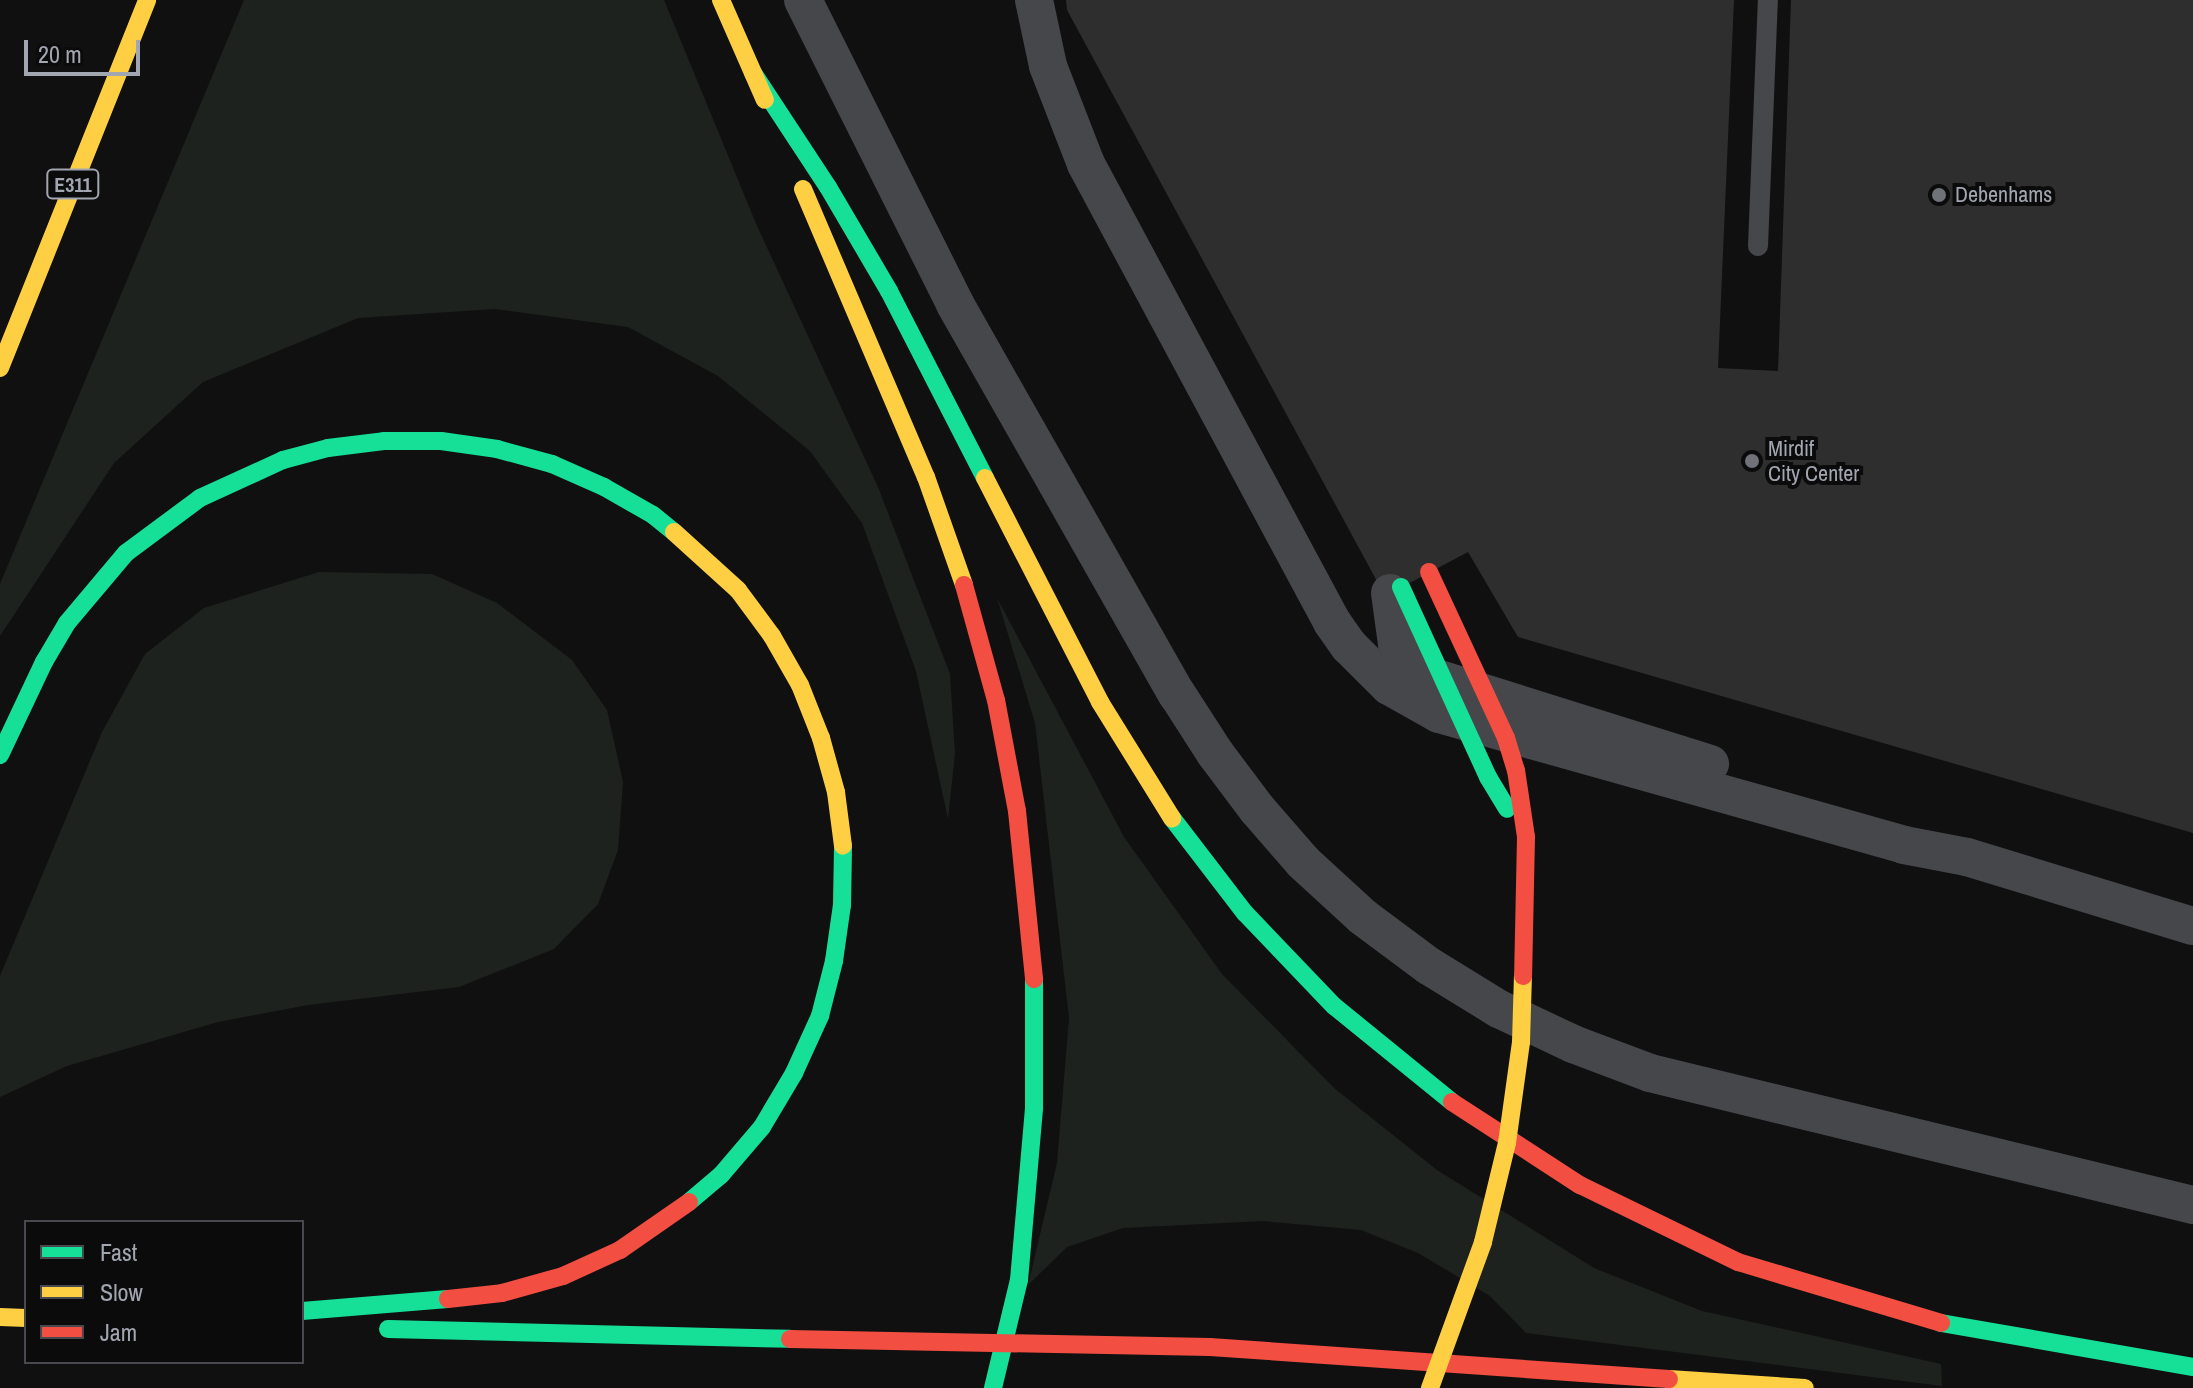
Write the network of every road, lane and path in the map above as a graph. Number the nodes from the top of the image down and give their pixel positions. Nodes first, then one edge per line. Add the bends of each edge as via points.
1 (147, 0) edge
2 (721, 0) edge
3 (803, 0) edge
4 (1034, 0) edge
5 (1768, 0) edge
6 (753, 73) junction
7 (1758, 246) dead end
8 (0, 368) edge
9 (1429, 572) dead end
10 (1396, 590) joint
11 (1514, 685) dead end
12 (0, 755) edge
13 (1526, 837) junction
14 (1967, 857) junction
15 (2135, 906) junction
16 (2193, 913) edge
17 (2193, 926) edge
18 (2193, 1205) edge
19 (304, 1311) edge
20 (0, 1317) edge
21 (24, 1318) edge
22 (304, 1326) edge
23 (333, 1327) dead end
24 (365, 1328) dead end
25 (2193, 1367) edge
26 (993, 1388) edge
27 (1430, 1388) edge
28 (1805, 1388) edge

1 - 8 highway, E311
2 - 6 highway
3 - 18 street via 955,304 1177,694 1257,809 1303,862 1363,917 1499,1009 1650,1073
4 - 14 street via 1048,66 1086,164 1332,622 1368,667 1413,702 1439,714 1904,845
5 - 7 lane
6 - 25 highway via 889,291 1100,702 1167,812 1245,913 1334,1006 1433,1089 1505,1139 1580,1185 1738,1262 1896,1312 1976,1331
6 - 26 highway via 926,477 966,590 996,700 1017,811 1031,923 1034,1108 1019,1280
9 - 13 highway, bridge via 1506,738
10 - 13 highway, bridge via 1488,777
10 - 14 street via 1397,644 1406,660 1428,677 1886,818
11 - 13 highway via 1530,720 1538,773
12 - 19 highway via 67,623 116,564 161,524 200,498 283,460 384,441 441,441 497,449 552,464 641,508 738,590 800,685 836,792 842,905 820,1016 762,1127 721,1175 673,1216 620,1250 563,1276 502,1293
13 - 27 highway, bridge via 1521,1042 1507,1143 1483,1242
14 - 15 street
15 - 16 lane
15 - 17 street
20 - 21 highway
22 - 23 highway
24 - 28 highway, bridge via 1210,1347

